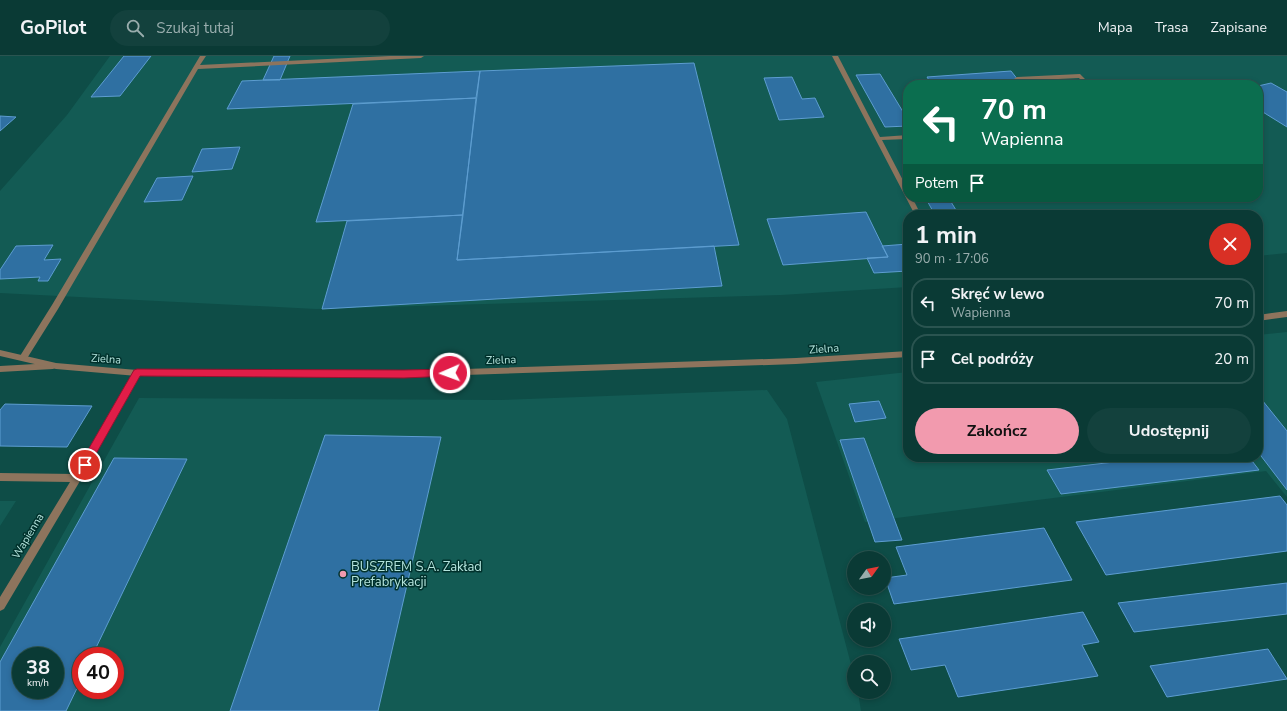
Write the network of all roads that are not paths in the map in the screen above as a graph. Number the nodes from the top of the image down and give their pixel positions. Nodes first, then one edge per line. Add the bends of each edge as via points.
1 (203, 56) edge
2 (421, 56) edge
3 (835, 56) edge
4 (197, 67) junction
5 (1017, 79) dead end
6 (1084, 80) edge
7 (903, 137) edge
8 (878, 139) junction
9 (903, 186) edge
10 (1287, 314) edge
11 (1263, 317) edge
12 (0, 353) edge
13 (903, 354) edge
14 (23, 358) junction
15 (56, 366) junction
16 (0, 369) edge
17 (137, 372) junction
18 (0, 477) edge
19 (77, 478) junction
20 (0, 606) edge

1 - 4 street
2 - 4 street
3 - 8 street
4 - 14 street via 56,307
5 - 6 street via 1080,76
7 - 8 street
8 - 9 street
10 - 11 street
12 - 14 street, Zielna
13 - 17 street, Zielna via 796,361 404,374
14 - 15 street, Zielna
15 - 16 street
15 - 17 street, Zielna
17 - 19 street, Wapienna
18 - 19 street
19 - 20 street, Wapienna

